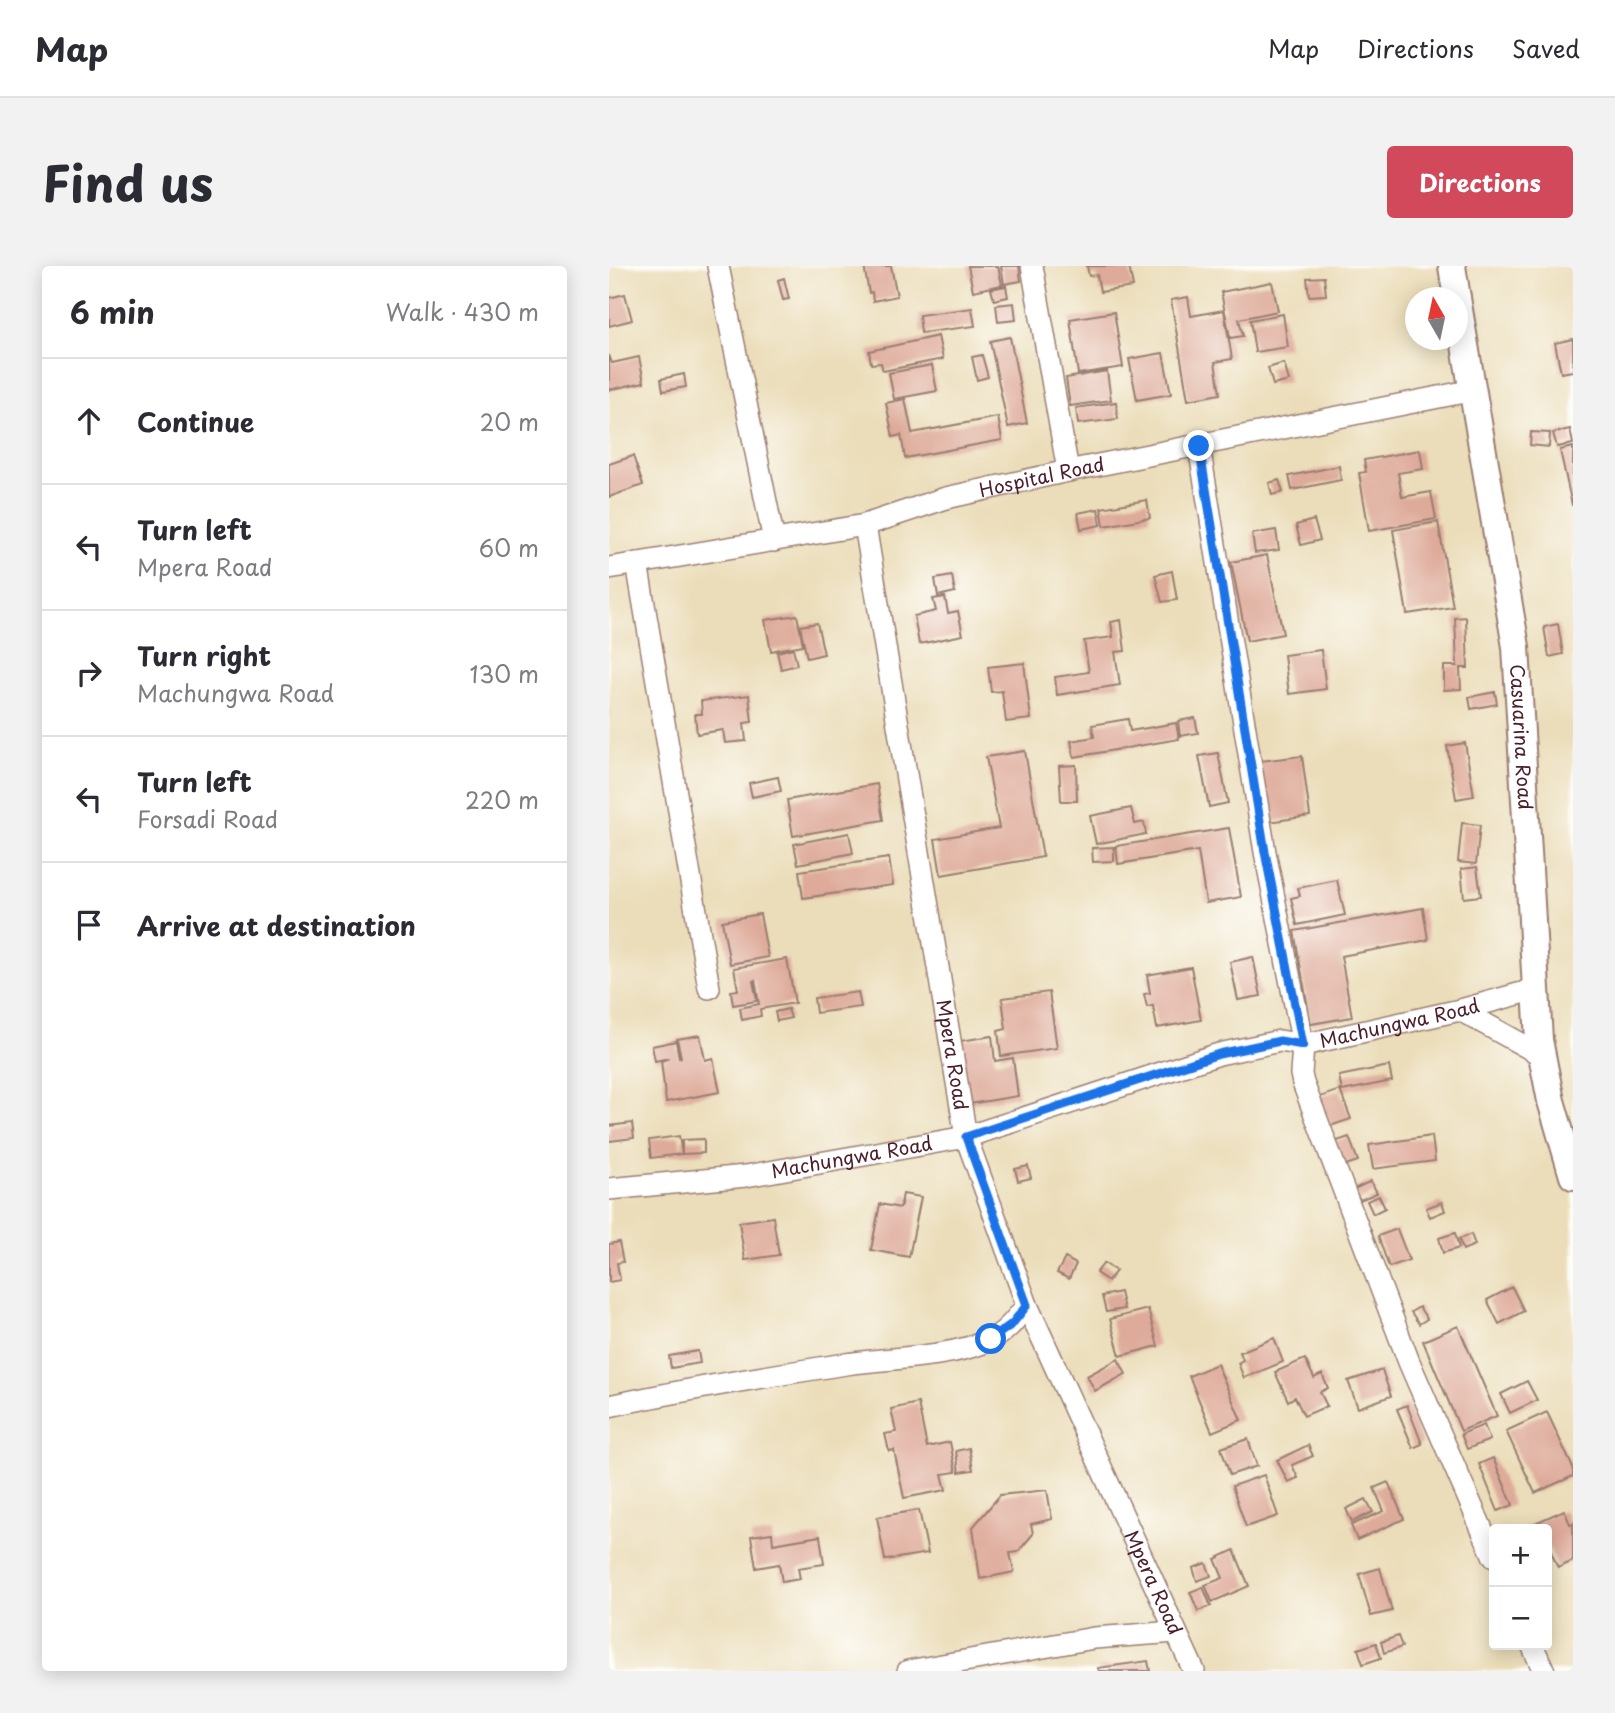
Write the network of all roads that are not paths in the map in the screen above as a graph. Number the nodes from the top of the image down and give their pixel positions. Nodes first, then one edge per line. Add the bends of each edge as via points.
1 (718, 266) edge
2 (1032, 266) edge
3 (1452, 266) edge
4 (1455, 287) edge
5 (1467, 350) edge
6 (1474, 390) junction
7 (1199, 446) junction
8 (1068, 471) junction
9 (865, 525) junction
10 (774, 541) junction
11 (638, 563) junction
12 (609, 568) edge
13 (709, 988) dead end
14 (1536, 989) junction
15 (1460, 1010) junction
16 (1303, 1045) junction
17 (1542, 1056) junction
18 (966, 1137) junction
19 (1573, 1176) edge
20 (609, 1189) edge
21 (1027, 1305) junction
22 (609, 1406) edge
23 (1489, 1546) edge
24 (1176, 1632) junction
25 (1534, 1650) edge
26 (908, 1671) edge
27 (1194, 1671) edge
28 (1544, 1671) edge

1 - 10 street
2 - 8 street
3 - 4 street, Casuarina Road
5 - 6 street, Casuarina Road
6 - 7 street, Hospital Road
6 - 14 street, Casuarina Road via 1516,647
7 - 8 street, Hospital Road
7 - 16 street via 1265,852
8 - 9 street, Hospital Road via 946,498
9 - 10 street, Hospital Road
9 - 18 street, Mpera Road
10 - 11 street, Hospital Road
11 - 12 street, Hospital Road
11 - 13 street
14 - 15 street, Machungwa Road
14 - 17 street, Casuarina Road
15 - 16 street, Machungwa Road
15 - 17 street
16 - 18 street, Machungwa Road via 1280,1041 1219,1054
16 - 23 street via 1301,1074 1313,1110 1409,1362
17 - 19 street, Casuarina Road
18 - 20 street, Machungwa Road via 746,1176
18 - 21 street, Mpera Road
21 - 22 street via 1012,1324 991,1339 953,1352 759,1378
21 - 24 street, Mpera Road
24 - 26 street via 1094,1638
24 - 27 street, Mpera Road
25 - 28 street

